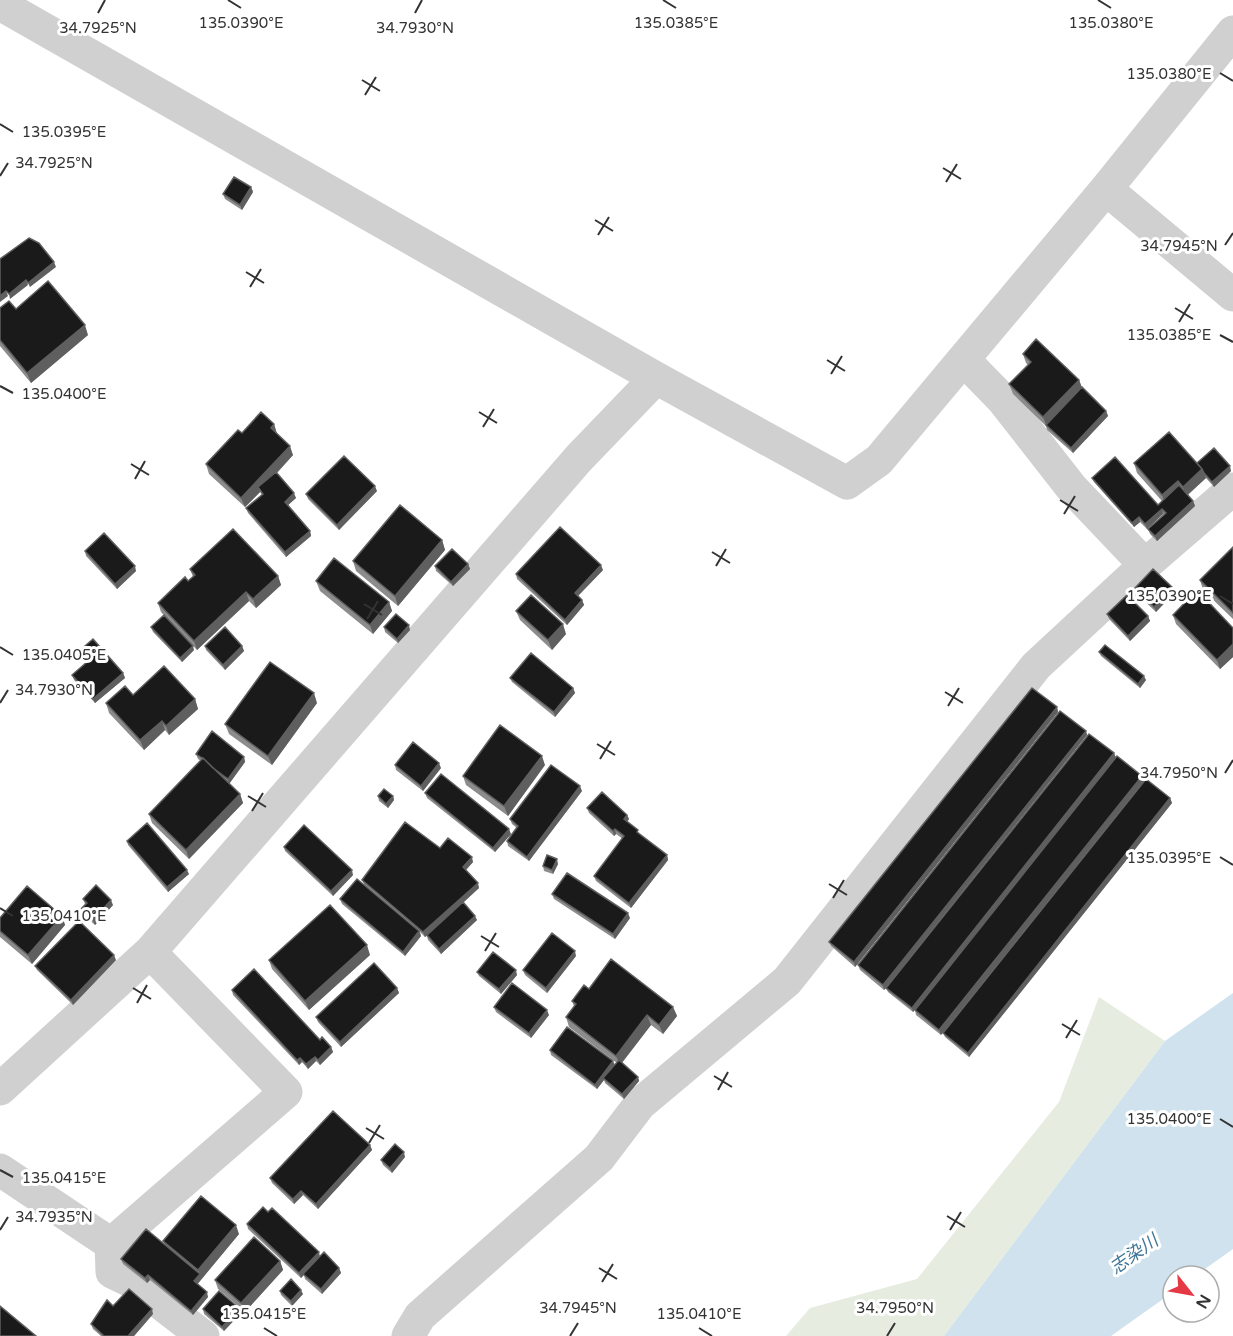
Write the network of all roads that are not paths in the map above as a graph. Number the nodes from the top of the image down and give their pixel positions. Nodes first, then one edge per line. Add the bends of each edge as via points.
1 (0, 4) edge
2 (1233, 32) edge
3 (1223, 67) edge
4 (1106, 189) junction
5 (1231, 289) edge
6 (964, 360) junction
7 (656, 378) junction
8 (1233, 489) edge
9 (1145, 565) junction
10 (150, 952) junction
11 (0, 1089) edge
12 (0, 1170) edge
13 (111, 1244) junction
14 (203, 1336) edge
15 (408, 1336) edge

1 - 7 street
2 - 3 street
3 - 4 street
4 - 5 street
4 - 6 street
6 - 7 street via 879,460 847,483
6 - 9 street via 1003,400 1071,487
7 - 10 street via 571,467
8 - 9 street
9 - 15 street via 1036,666 787,981 640,1104 599,1158 420,1316
10 - 11 street
10 - 13 street via 286,1092
12 - 13 street
13 - 14 street via 112,1272 133,1282

